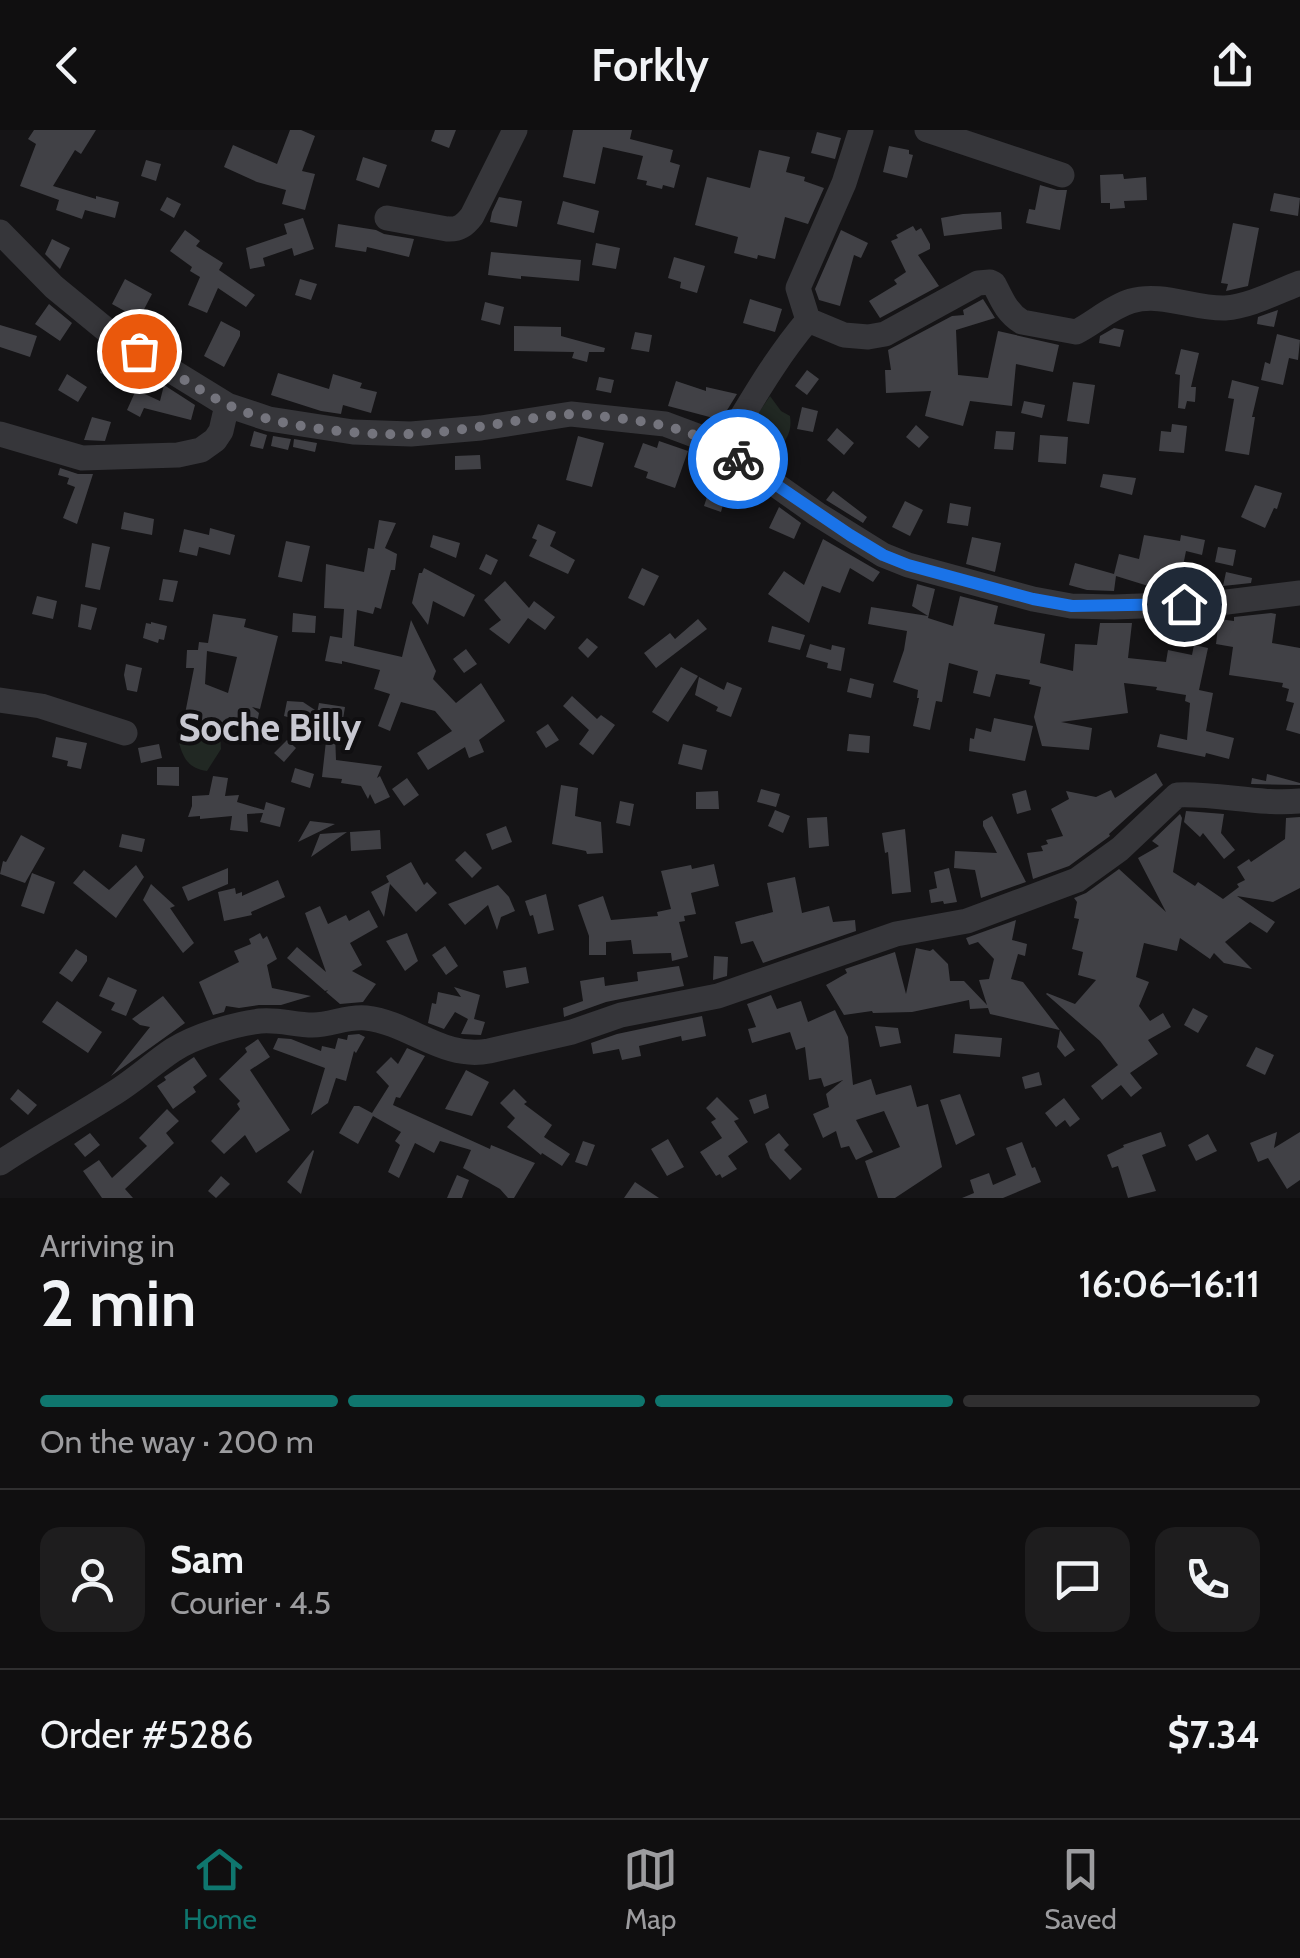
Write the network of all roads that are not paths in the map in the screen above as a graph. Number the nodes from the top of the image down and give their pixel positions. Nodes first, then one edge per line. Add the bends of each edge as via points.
1 (515, 130) edge
2 (861, 130) edge
3 (927, 130) edge
4 (1062, 174) dead end
5 (387, 218) dead end
6 (0, 232) edge
7 (1300, 283) edge
8 (808, 320) junction
9 (227, 404) junction
10 (0, 434) edge
11 (723, 448) junction
12 (1300, 593) edge
13 (0, 700) edge
14 (126, 733) dead end
15 (1300, 801) edge
16 (0, 1163) edge

1 - 5 street via 466,224 454,229
2 - 8 street via 798,288
3 - 4 street
6 - 9 street via 110,333
7 - 8 street via 1222,308 1132,300 1076,332 1022,322 1008,313 990,282 885,334 844,335
8 - 11 street
9 - 10 street via 215,440 178,455 82,458
9 - 11 street via 308,426 410,434 555,416 606,417 665,424
11 - 12 street via 883,555 1033,599 1114,607
13 - 14 street
15 - 16 street via 1176,795 1076,880 1018,902 966,921 896,934 718,996 478,1053 448,1050 366,1018 236,1026 174,1050

